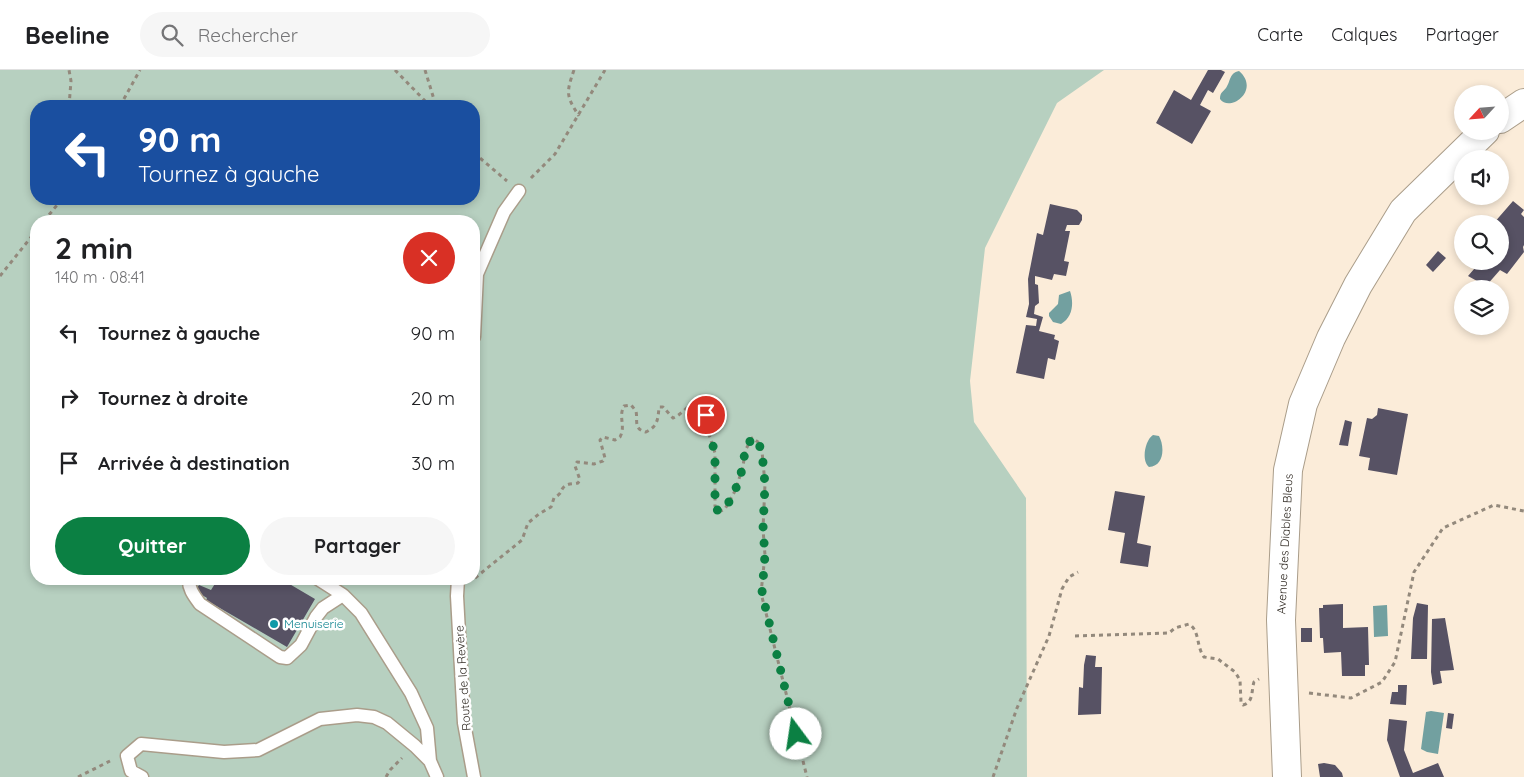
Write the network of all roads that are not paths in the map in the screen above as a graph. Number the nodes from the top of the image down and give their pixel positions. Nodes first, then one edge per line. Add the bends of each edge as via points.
1 (1524, 103) edge
2 (1509, 113) edge
3 (1476, 140) edge
4 (519, 191) road end
5 (480, 267) edge
6 (189, 585) edge
7 (327, 585) edge
8 (458, 585) edge
9 (343, 595) junction
10 (430, 761) junction
11 (142, 777) edge
12 (437, 777) edge
13 (474, 777) edge
14 (1287, 777) edge

1 - 2 main road
3 - 14 main road, Avenue des Diables Bleus via 1404,211 1358,285 1303,404 1288,470 1281,620
4 - 5 lane via 504,212
6 - 9 lane via 200,604 280,657 287,658 301,645 316,617
7 - 9 lane
8 - 13 lane, Route de la Revère via 464,723
9 - 10 lane via 361,612 411,693 427,728
10 - 11 lane via 387,723 357,715 320,719 258,750 224,752 141,744 127,756 131,771
10 - 12 lane

